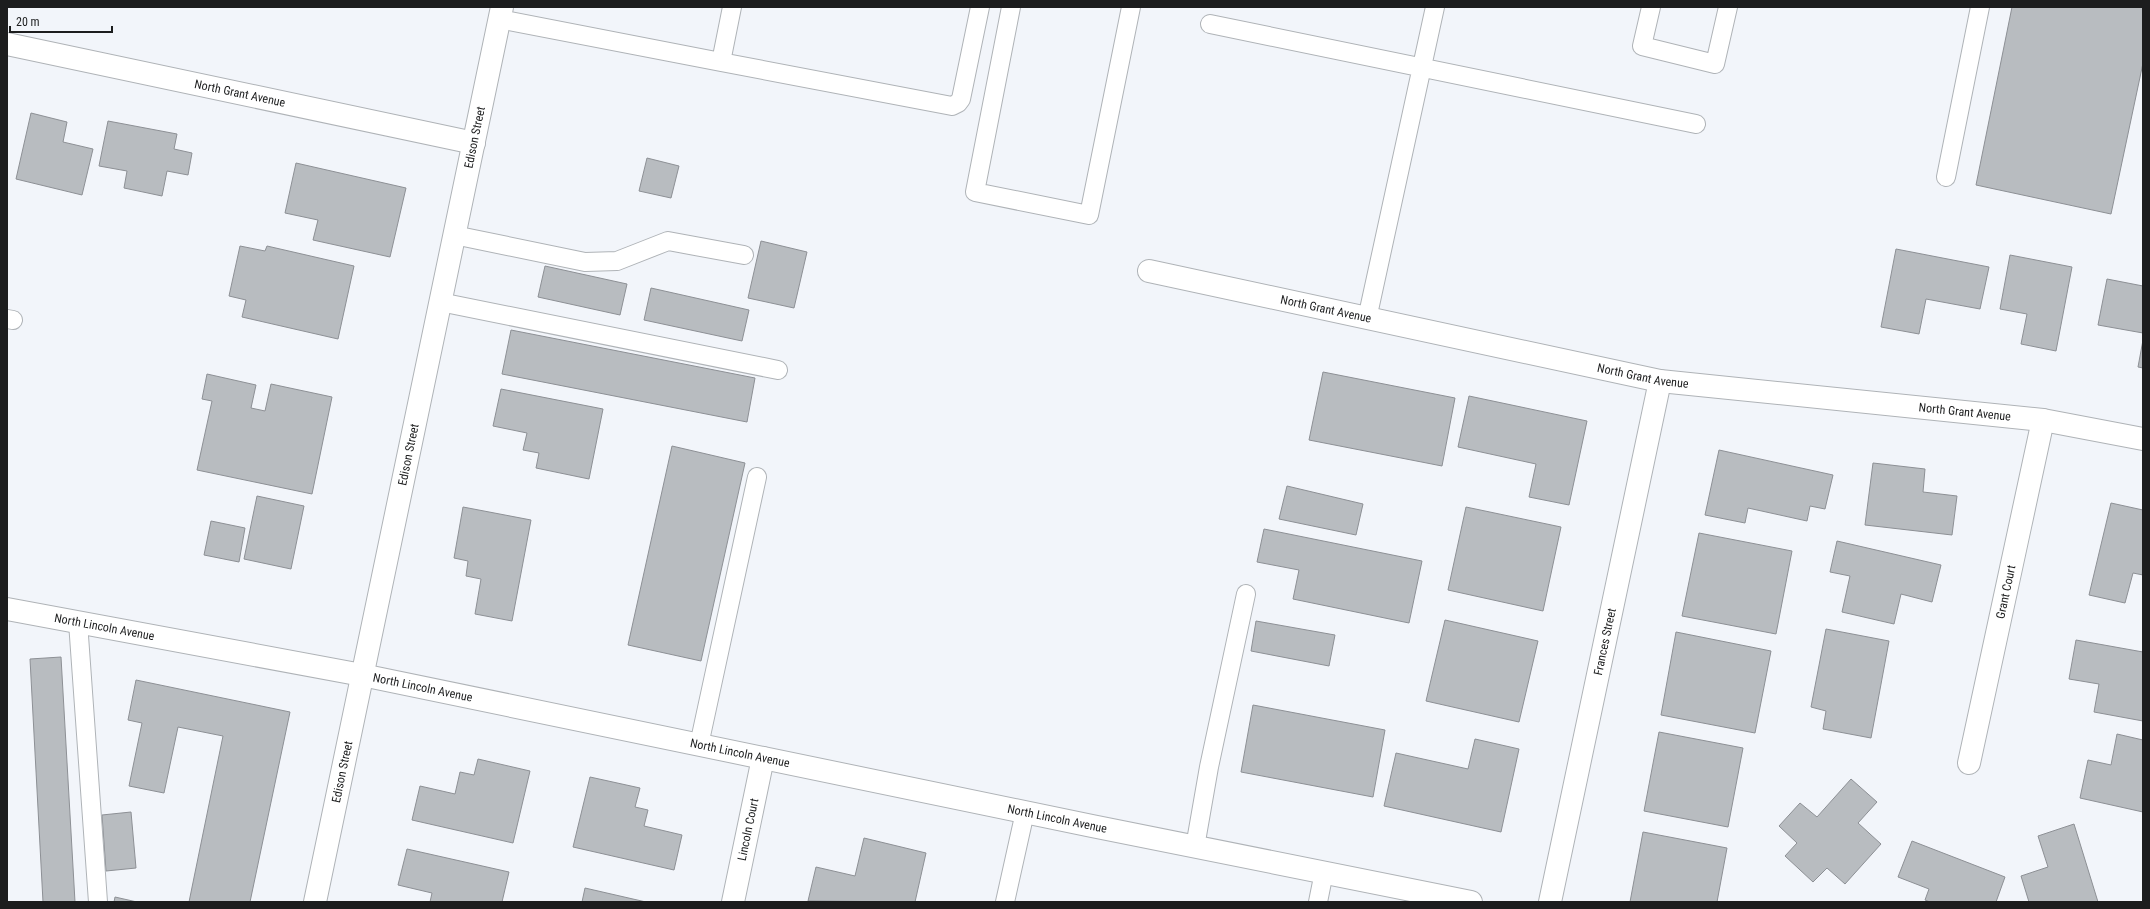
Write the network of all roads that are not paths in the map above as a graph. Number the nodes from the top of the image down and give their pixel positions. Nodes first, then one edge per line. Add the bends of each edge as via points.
1 (732, 7) edge
2 (980, 7) edge
3 (1011, 7) edge
4 (1131, 7) edge
5 (1435, 7) edge
6 (1651, 7) edge
7 (1728, 7) edge
8 (1980, 7) edge
9 (501, 13) edge
10 (1210, 24) dead end
11 (7, 44) edge
12 (721, 62) junction
13 (1421, 66) junction
14 (1696, 124) dead end
15 (474, 143) junction
16 (1946, 177) dead end
17 (454, 235) junction
18 (744, 255) dead end
19 (1149, 271) dead end
20 (440, 302) junction
21 (1367, 319) junction
22 (778, 370) dead end
23 (1660, 381) junction
24 (2043, 420) junction
25 (2143, 439) edge
26 (757, 477) dead end
27 (1246, 594) dead end
28 (7, 609) edge
29 (78, 622) junction
30 (362, 675) junction
31 (699, 745) junction
32 (763, 758) junction
33 (1969, 763) dead end
34 (1025, 812) junction
35 (1195, 847) junction
36 (1324, 872) junction
37 (98, 902) edge
38 (315, 902) edge
39 (734, 902) edge
40 (1005, 902) edge
41 (1318, 902) edge
42 (1472, 902) edge
43 (1550, 902) edge

1 - 12 lane
2 - 12 lane via 961,99 952,106
3 - 4 lane via 975,192 1089,215
5 - 13 lane
6 - 7 lane via 1642,46 1715,64
8 - 16 lane
9 - 12 lane
9 - 15 street, Edison Street
10 - 13 lane
11 - 15 street, North Grant Avenue
13 - 14 lane
13 - 21 lane
15 - 17 street, Edison Street
17 - 18 lane via 586,262 617,261 668,242
17 - 20 street, Edison Street
19 - 21 street, North Grant Avenue
20 - 22 lane
20 - 30 street, Edison Street
21 - 23 street, North Grant Avenue
23 - 24 street, North Grant Avenue
23 - 43 street, Frances Street
24 - 25 street, North Grant Avenue
24 - 33 street, Grant Court
26 - 31 lane
27 - 35 lane via 1209,767
28 - 29 street, North Lincoln Avenue
29 - 30 street, North Lincoln Avenue
29 - 37 lane
30 - 31 street, North Lincoln Avenue
30 - 38 street, Edison Street
31 - 32 street, North Lincoln Avenue
32 - 34 street, North Lincoln Avenue
32 - 39 street, Lincoln Court
34 - 35 street, North Lincoln Avenue
34 - 40 lane
35 - 36 street, North Lincoln Avenue
36 - 41 lane
36 - 42 street, North Lincoln Avenue

